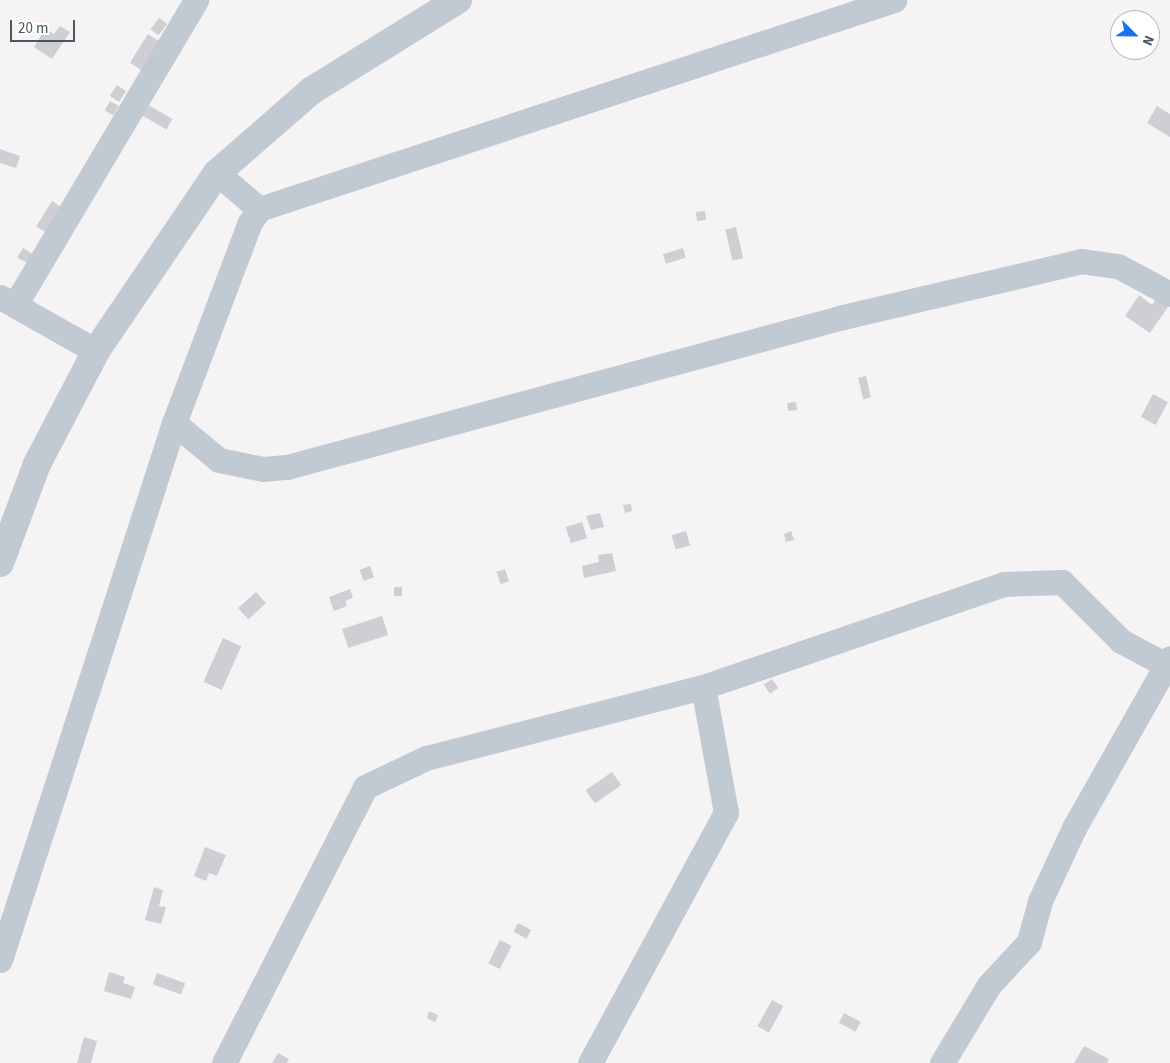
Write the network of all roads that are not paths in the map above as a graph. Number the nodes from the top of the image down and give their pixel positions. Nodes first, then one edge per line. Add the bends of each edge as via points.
1 (196, 0) edge
2 (458, 0) edge
3 (894, 0) edge
4 (217, 173) junction
5 (259, 209) junction
6 (1170, 294) edge
7 (8, 301) edge
8 (96, 351) junction
9 (174, 423) junction
10 (0, 563) edge
11 (1168, 661) edge
12 (703, 688) junction
13 (0, 960) edge
14 (224, 1063) edge
15 (590, 1063) edge
16 (942, 1063) edge

1 - 7 street
2 - 4 street via 311,92
3 - 5 street
4 - 5 street
4 - 8 street
5 - 9 street via 249,224
6 - 9 street via 1118,266 1081,261 843,317 287,467 263,470 219,460
7 - 8 street
8 - 10 street via 37,464
9 - 13 street
11 - 12 street via 1121,641 1062,582 1004,584
11 - 16 street via 1074,828 1040,901 1029,942 989,984
12 - 14 street via 426,758 366,787
12 - 15 street via 726,814

